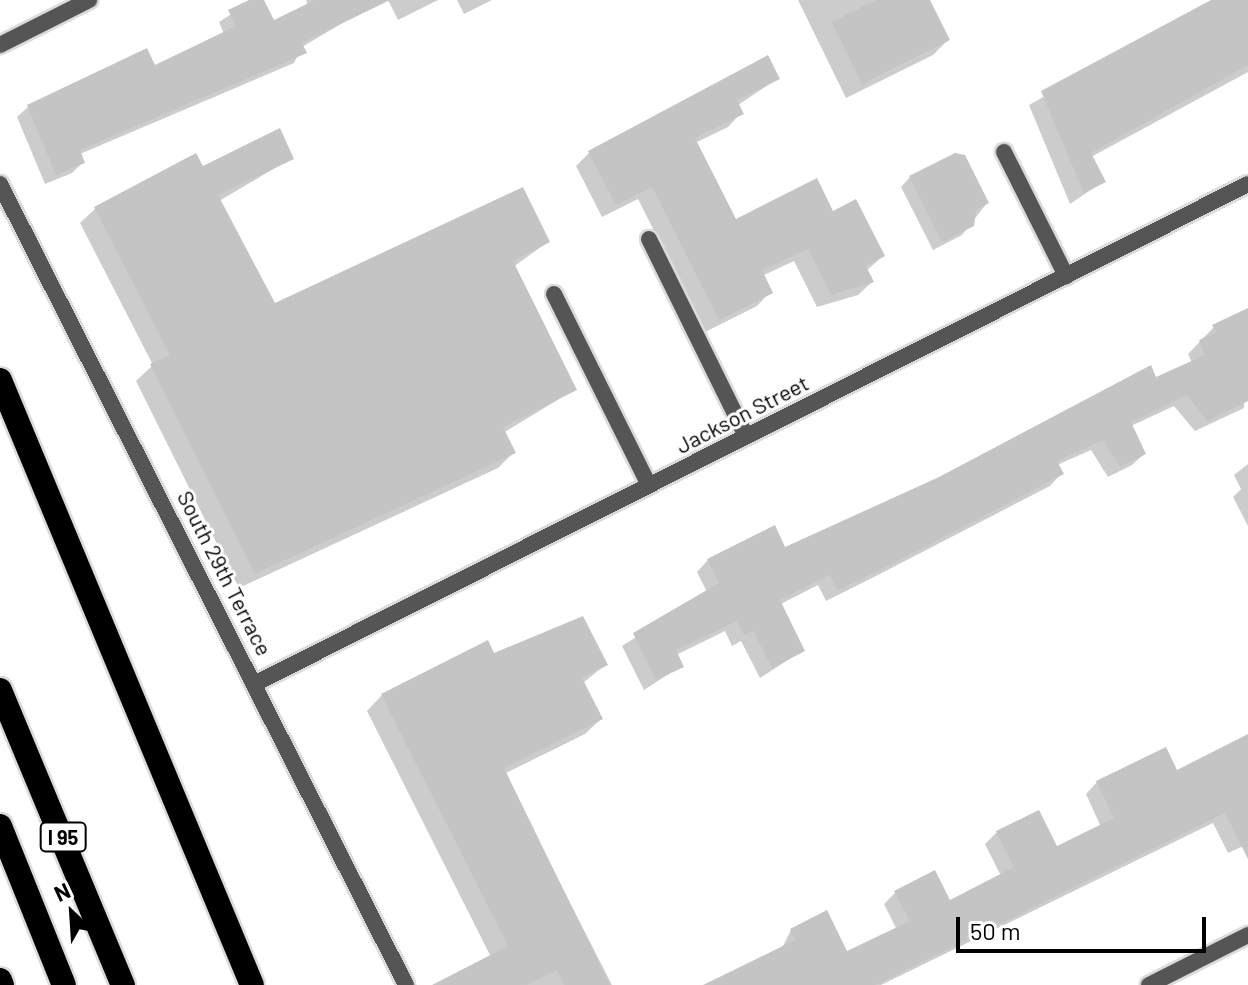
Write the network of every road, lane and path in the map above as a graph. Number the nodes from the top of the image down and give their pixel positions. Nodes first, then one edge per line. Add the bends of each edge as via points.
1 (89, 0) edge
2 (0, 45) edge
3 (1004, 152) dead end
4 (0, 184) edge
5 (1248, 184) edge
6 (649, 239) dead end
7 (1066, 276) junction
8 (554, 294) dead end
9 (0, 380) edge
10 (746, 436) junction
11 (649, 485) junction
12 (256, 683) junction
13 (0, 690) edge
14 (0, 826) edge
15 (1248, 935) edge
16 (64, 985) edge
17 (123, 985) edge
18 (252, 985) edge
19 (406, 985) edge
20 (1149, 985) edge

1 - 2 street
3 - 7 street
4 - 12 street, South 29th Terrace
5 - 7 street, Jackson Street
6 - 10 street
7 - 10 street, Jackson Street
8 - 11 street
9 - 18 highway
10 - 11 street, Jackson Street
11 - 12 street, Jackson Street
12 - 19 street, South 29th Terrace
13 - 17 highway, I 95
14 - 16 highway
15 - 20 street

